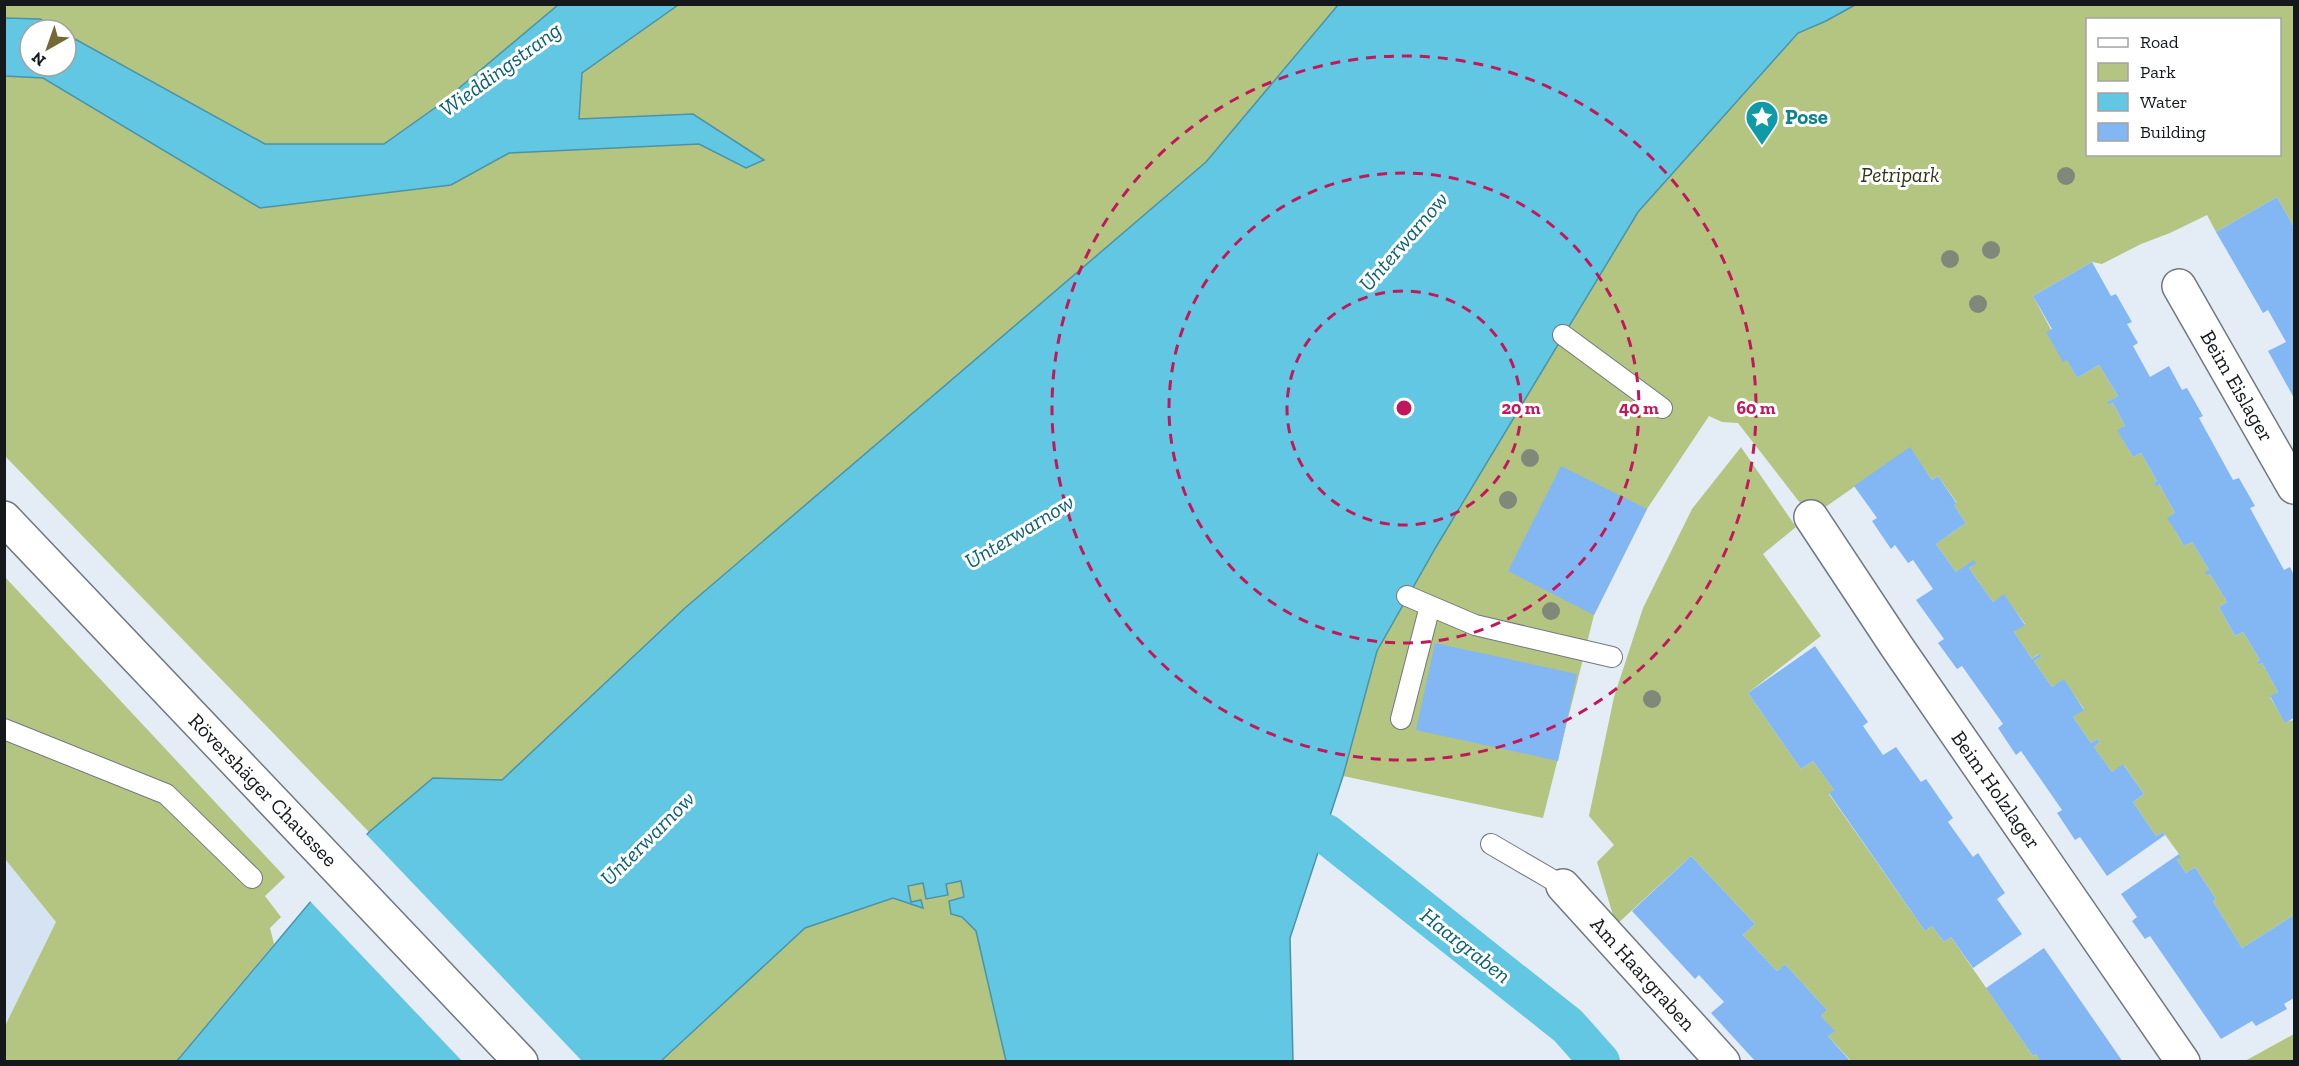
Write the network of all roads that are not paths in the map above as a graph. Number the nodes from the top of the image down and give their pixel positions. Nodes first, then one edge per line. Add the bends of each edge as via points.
1 (2179, 286) dead end
2 (1563, 335) dead end
3 (1662, 408) dead end
4 (2295, 487) edge
5 (4, 518) edge
6 (1811, 518) dead end
7 (1407, 596) dead end
8 (1430, 606) junction
9 (1612, 657) dead end
10 (1401, 719) dead end
11 (4, 729) edge
12 (1491, 844) dead end
13 (252, 878) dead end
14 (1563, 886) joint
15 (521, 1062) edge
16 (1723, 1062) edge
17 (2183, 1062) edge

1 - 4 street, Beim Eislager
2 - 3 lane
5 - 15 street, Rövershäger Chaussee
6 - 17 street, Beim Holzlager
7 - 8 lane
8 - 9 lane via 1475,625
8 - 10 lane
11 - 13 lane via 166,794
12 - 14 lane
14 - 16 street, Am Haargraben

